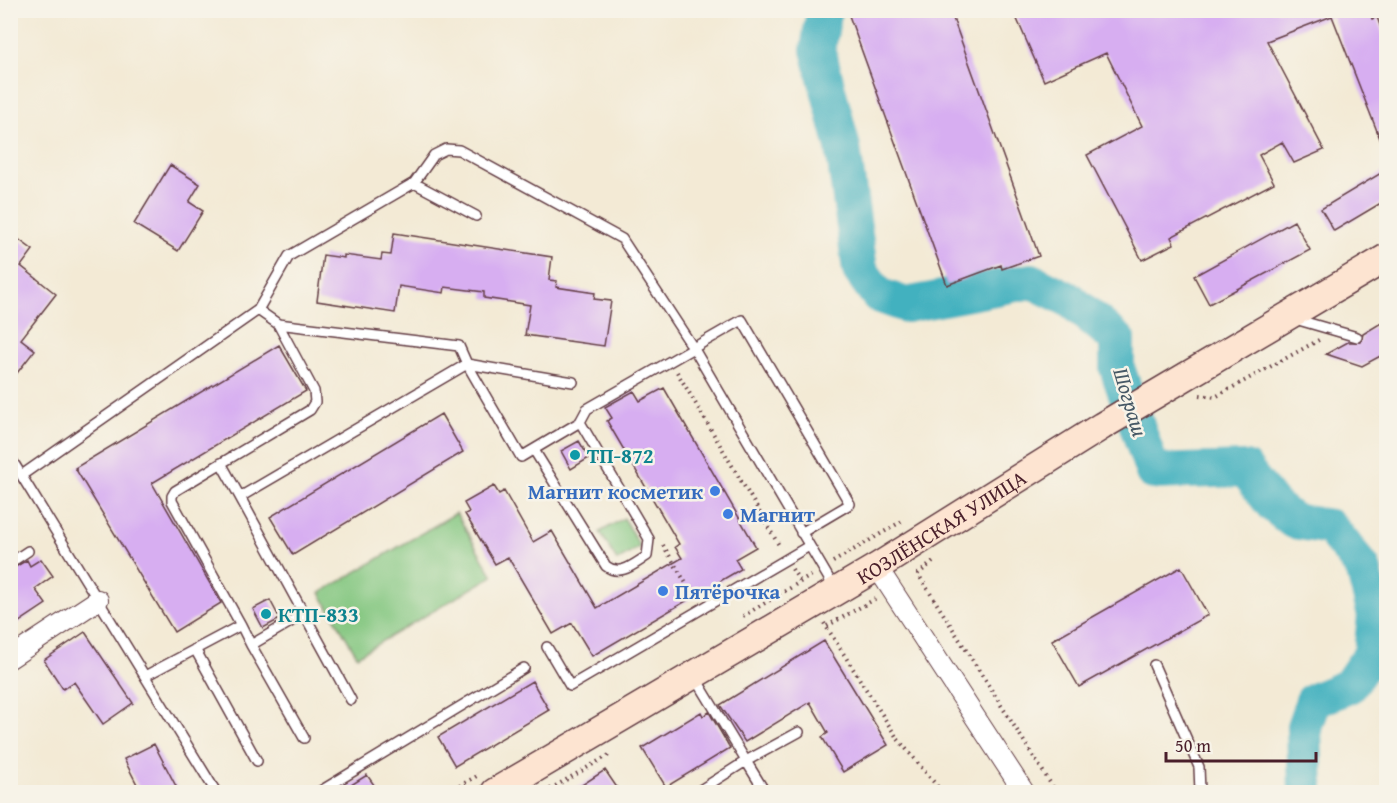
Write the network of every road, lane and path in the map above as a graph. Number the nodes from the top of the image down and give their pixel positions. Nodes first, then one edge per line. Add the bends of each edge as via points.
1 (414, 183) junction
2 (476, 216) dead end
3 (1386, 258) edge
4 (258, 310) junction
5 (1287, 317) junction
6 (278, 324) junction
7 (1335, 330) junction
8 (1358, 336) dead end
9 (694, 349) junction
10 (671, 361) junction
11 (467, 364) junction
12 (573, 382) dead end
13 (1191, 385) junction
14 (580, 422) junction
15 (534, 450) junction
16 (10, 457) edge
17 (221, 463) junction
18 (22, 475) junction
19 (240, 497) junction
20 (910, 517) dead end
21 (801, 533) junction
22 (649, 539) junction
23 (809, 546) junction
24 (28, 551) dead end
25 (787, 559) junction
26 (934, 560) dead end
27 (10, 563) edge
28 (918, 574) junction
29 (884, 578) junction
30 (687, 585) dead end
31 (820, 595) junction
32 (98, 600) junction
33 (304, 614) junction
34 (740, 618) dead end
35 (241, 625) junction
36 (251, 645) junction
37 (547, 647) dead end
38 (195, 650) junction
39 (10, 658) edge
40 (1154, 665) dead end
41 (524, 668) dead end
42 (694, 675) junction
43 (145, 676) junction
44 (351, 700) dead end
45 (799, 732) dead end
46 (304, 738) dead end
47 (746, 760) junction
48 (257, 761) dead end
49 (487, 783) edge
50 (216, 792) edge
51 (319, 792) edge
52 (449, 792) edge
53 (697, 792) edge
54 (765, 792) edge
55 (942, 792) edge
56 (1024, 792) edge
57 (1056, 792) edge
58 (1200, 792) edge

1 - 2 lane
1 - 4 lane via 289,256
1 - 9 lane via 434,155 446,149 459,150 622,239
3 - 5 street, КОЗЛЁНСКАЯ УЛИЦА
4 - 6 lane
4 - 18 lane
5 - 7 lane
5 - 13 street, КОЗЛЁНСКАЯ УЛИЦА
6 - 11 lane via 459,345
6 - 17 lane via 314,391 315,402 310,410
7 - 8 lane
7 - 13 path via 1215,397
9 - 10 lane
9 - 21 lane
9 - 21 lane via 742,320 850,504
10 - 14 lane via 587,409
10 - 25 path
11 - 12 lane
11 - 15 lane via 521,457
11 - 19 lane
13 - 29 street, КОЗЛЁНСКАЯ УЛИЦА via 1102,426
14 - 15 lane
14 - 22 lane
15 - 22 lane via 610,569 622,570 646,556
16 - 18 lane
17 - 19 lane
17 - 35 lane via 175,491 172,501
18 - 32 lane
19 - 33 lane
20 - 31 path
21 - 23 lane
22 - 30 path via 657,534
23 - 25 lane
23 - 31 lane
24 - 27 lane
25 - 31 path
25 - 37 lane via 570,686
26 - 28 path
28 - 29 path
28 - 57 path
29 - 31 street, КОЗЛЁНСКАЯ УЛИЦА
29 - 31 path
29 - 56 street
31 - 34 path
31 - 42 street, КОЗЛЁНСКАЯ УЛИЦА
31 - 55 path via 897,738
32 - 39 street
32 - 43 lane
33 - 36 lane
33 - 44 lane
35 - 36 lane
35 - 38 lane
36 - 46 lane
38 - 43 lane
38 - 48 lane
40 - 58 lane via 1199,767
41 - 51 lane
42 - 47 lane
42 - 49 street, КОЗЛЁНСКАЯ УЛИЦА
43 - 50 lane
45 - 47 lane
47 - 53 lane
47 - 54 lane
49 - 52 path

